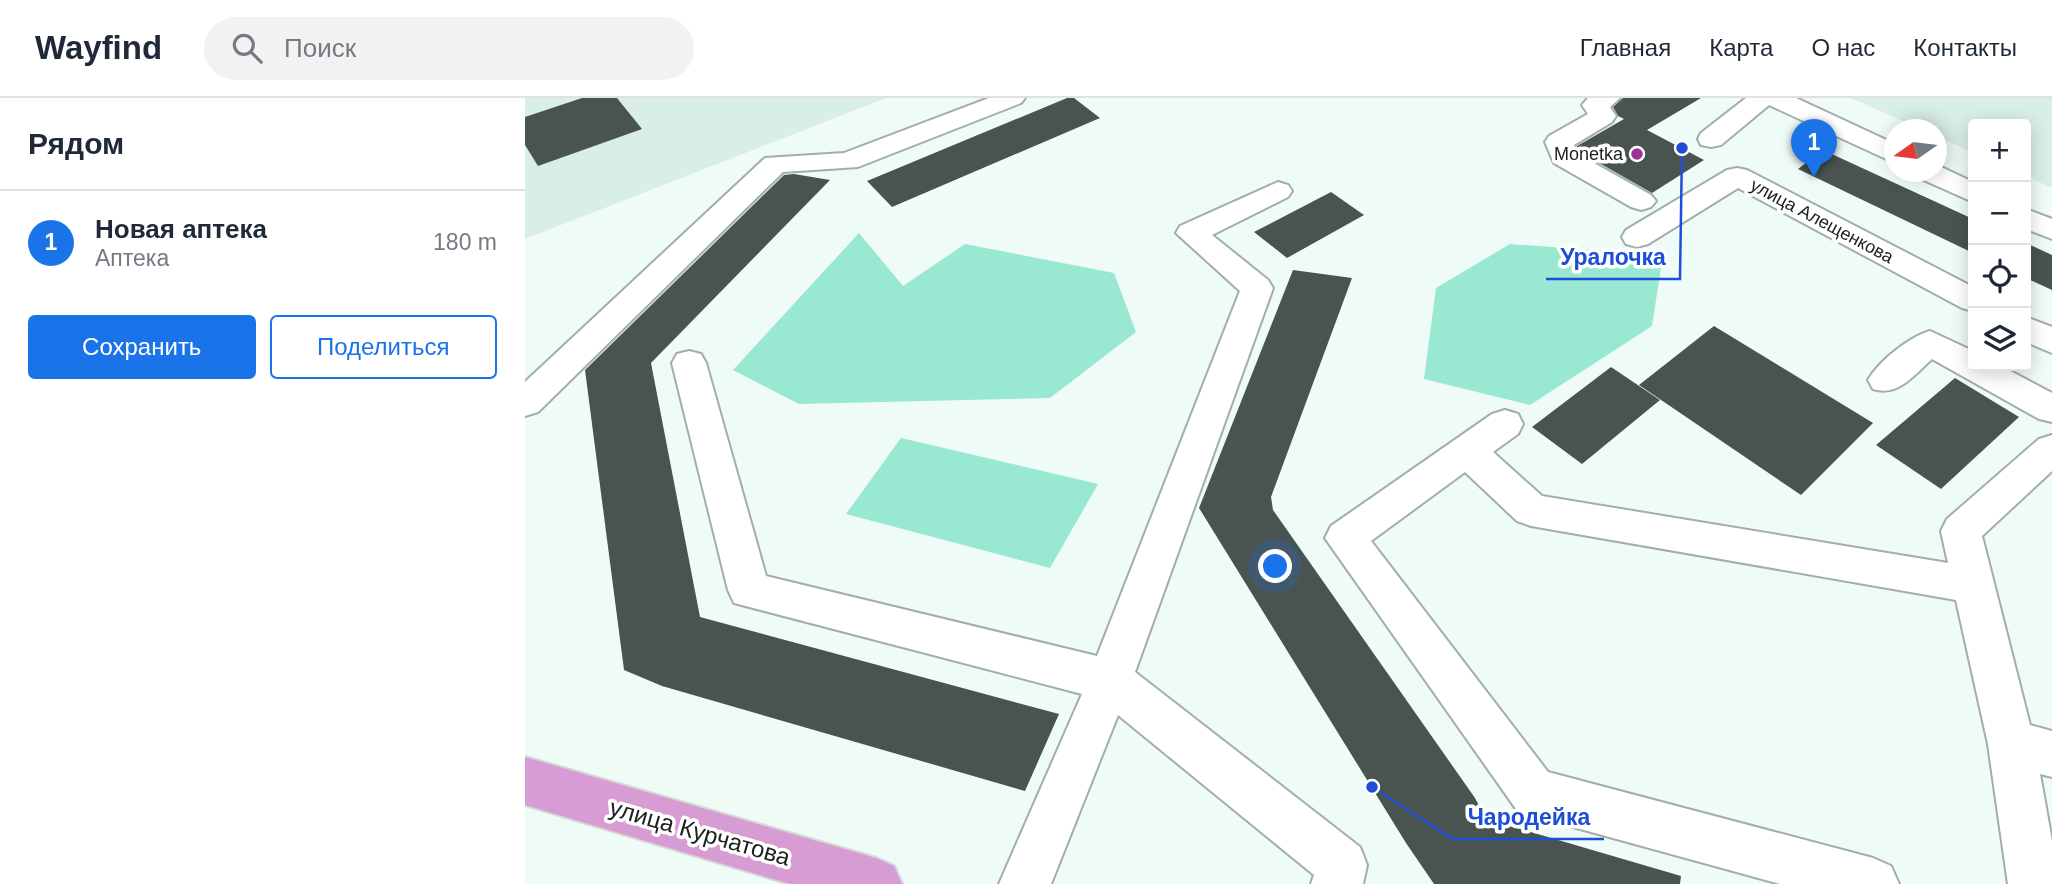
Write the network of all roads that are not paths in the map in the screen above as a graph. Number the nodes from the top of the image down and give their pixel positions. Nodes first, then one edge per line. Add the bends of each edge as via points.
1 (1011, 98) edge
2 (1607, 98) edge
3 (1762, 98) edge
4 (1775, 98) edge
5 (1711, 139) dead end
6 (1884, 150) edge
7 (1947, 181) edge
8 (1278, 191) dead end
9 (1968, 191) edge
10 (1641, 201) dead end
11 (2031, 220) edge
12 (2052, 230) edge
13 (1637, 237) dead end
14 (1968, 297) edge
15 (2031, 330) edge
16 (2052, 341) edge
17 (689, 363) dead end
18 (1885, 380) dead end
19 (525, 403) edge
20 (2052, 409) edge
21 (1505, 424) dead end
22 (2052, 449) edge
23 (1467, 451) junction
24 (1974, 585) junction
25 (1110, 680) junction
26 (2032, 749) edge
27 (525, 781) edge
28 (876, 884) edge
29 (1025, 884) edge
30 (1337, 884) edge
31 (1873, 884) edge
32 (2034, 884) edge

1 - 19 street via 848,161 775,164
2 - 10 street via 1595,105 1603,116 1559,142 1561,149 1564,157
3 - 5 street
4 - 6 street
7 - 9 street
8 - 25 street via 1191,233 1257,288
11 - 12 street
13 - 14 street, улица Алещенкова via 1737,176
15 - 16 street
17 - 25 street via 749,590
18 - 20 street via 1930,343
21 - 23 street
22 - 24 street via 1961,531
23 - 24 street via 1531,510
23 - 31 street via 1345,538 1533,792
24 - 26 street
25 - 29 street
25 - 30 street via 1342,865
26 - 32 street
27 - 28 main road, улица Курчатова

